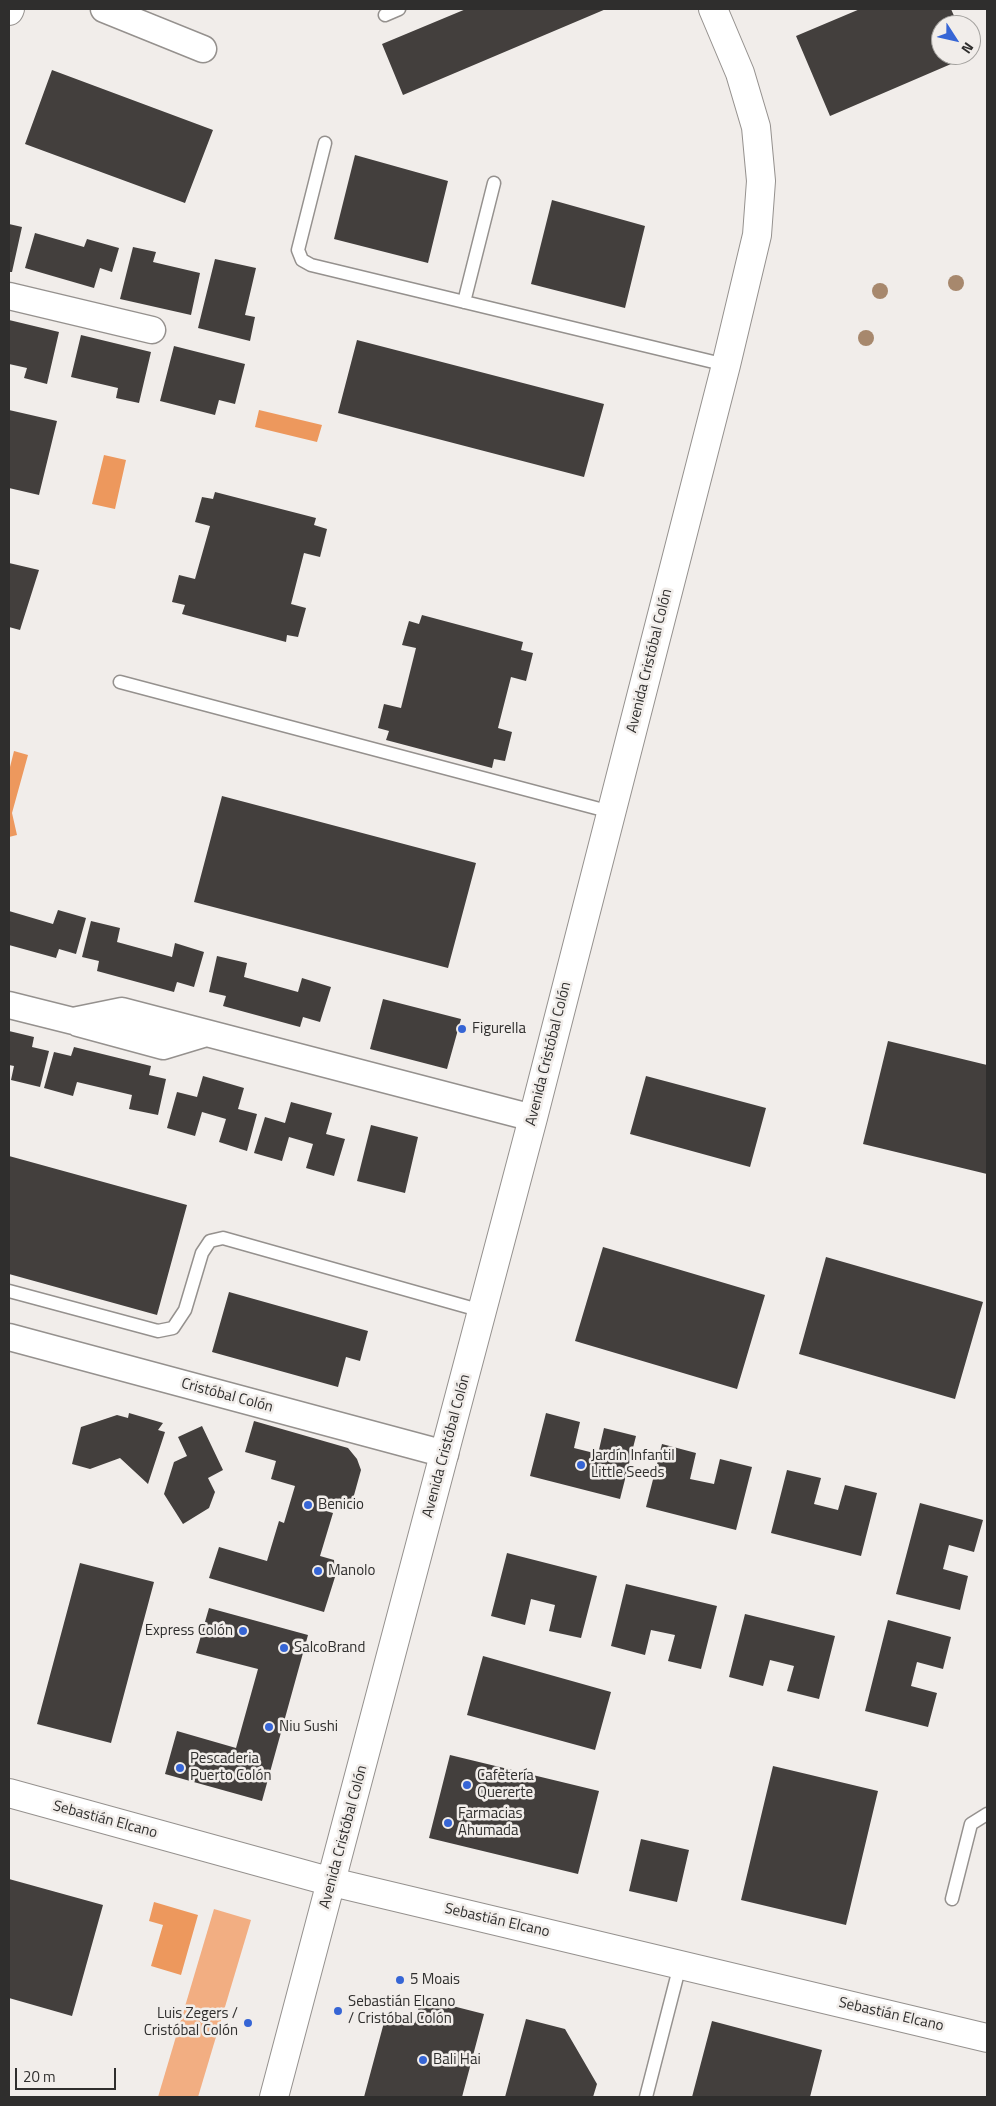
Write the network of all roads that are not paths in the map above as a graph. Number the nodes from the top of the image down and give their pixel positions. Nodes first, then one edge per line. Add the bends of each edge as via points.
1 (104, 9) edge
2 (399, 9) edge
3 (712, 9) edge
4 (385, 15) dead end
5 (203, 49) dead end
6 (325, 143) dead end
7 (494, 183) dead end
8 (9, 296) edge
9 (464, 302) junction
10 (152, 330) dead end
11 (726, 364) junction
12 (120, 682) dead end
13 (611, 812) junction
14 (9, 1005) edge
15 (533, 1118) junction
16 (9, 1291) edge
17 (482, 1311) junction
18 (9, 1337) edge
19 (445, 1454) junction
20 (9, 1794) edge
21 (987, 1814) edge
22 (332, 1882) junction
23 (952, 1899) dead end
24 (680, 1965) junction
25 (987, 2038) edge
26 (274, 2097) edge
27 (646, 2097) edge

1 - 5 street
2 - 4 lane
3 - 11 main road, Avenida Cristóbal Colón via 749,99 760,154 757,234
6 - 9 lane via 298,250 302,260 311,265
7 - 9 lane
8 - 10 street
9 - 11 lane
11 - 13 main road, Avenida Cristóbal Colón
12 - 13 lane
13 - 15 main road, Avenida Cristóbal Colón
14 - 15 street via 73,1021 122,1011
15 - 17 main road, Avenida Cristóbal Colón
16 - 17 lane via 158,1331 173,1328 185,1310 202,1253 210,1240 223,1238
17 - 19 main road, Avenida Cristóbal Colón
18 - 19 street, Cristóbal Colón
19 - 22 main road, Avenida Cristóbal Colón
20 - 22 main road, Sebastián Elcano
21 - 23 lane via 972,1824
22 - 24 main road, Sebastián Elcano
22 - 26 main road, Avenida Cristóbal Colón
24 - 25 main road, Sebastián Elcano
24 - 27 lane

